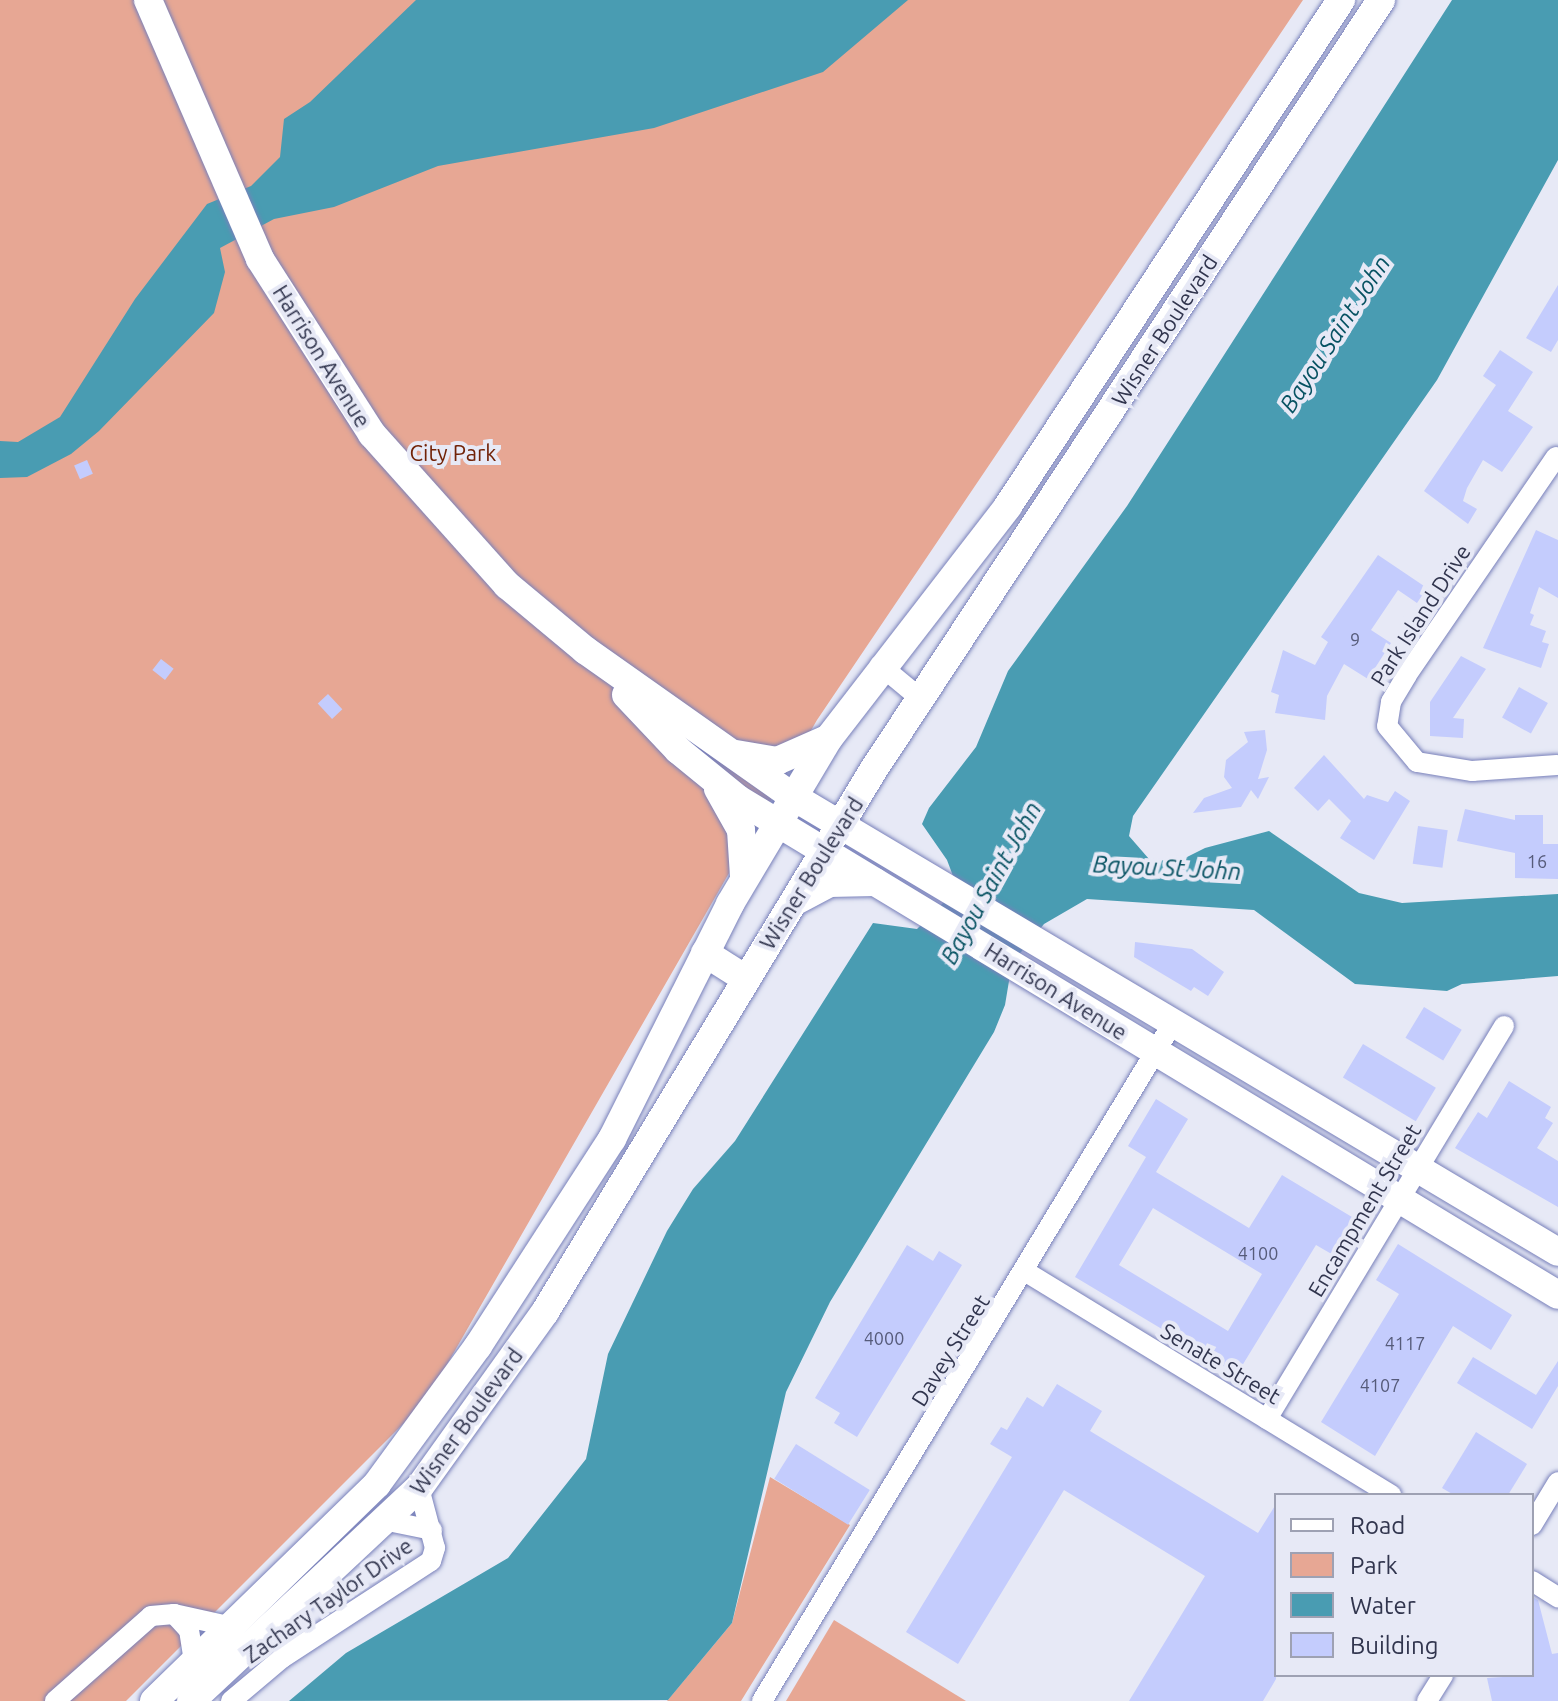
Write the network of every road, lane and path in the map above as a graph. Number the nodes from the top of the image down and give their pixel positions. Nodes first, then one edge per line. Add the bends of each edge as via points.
1 (148, 0) edge
2 (1341, 0) edge
3 (1381, 0) edge
4 (1252, 140) junction
5 (1277, 159) junction
6 (1557, 457) edge
7 (585, 650) junction
8 (880, 665) junction
9 (921, 699) junction
10 (829, 738) junction
11 (724, 752) junction
12 (1558, 765) edge
13 (714, 782) junction
14 (866, 783) junction
15 (792, 796) junction
16 (776, 823) junction
17 (840, 824) junction
18 (823, 851) junction
19 (893, 855) junction
20 (744, 878) junction
21 (876, 882) junction
22 (790, 904) junction
23 (705, 953) junction
24 (746, 979) junction
25 (1174, 1021) junction
26 (1504, 1026) dead end
27 (1155, 1052) junction
28 (1416, 1169) junction
29 (1400, 1199) junction
30 (1558, 1252) edge
31 (1026, 1272) junction
32 (1558, 1295) edge
33 (478, 1346) junction
34 (507, 1366) junction
35 (1267, 1419) junction
36 (1558, 1482) edge
37 (419, 1488) junction
38 (1388, 1493) edge
39 (388, 1521) junction
40 (1534, 1522) edge
41 (432, 1530) junction
42 (1534, 1582) edge
43 (1558, 1597) edge
44 (174, 1614) junction
45 (232, 1627) junction
46 (194, 1661) junction
47 (1442, 1677) edge
48 (55, 1701) edge
49 (154, 1701) edge
50 (191, 1701) edge
51 (231, 1701) edge
52 (762, 1701) edge
53 (1427, 1701) edge

1 - 7 street, Harrison Avenue via 260,259 372,434 507,585
2 - 4 street, Wisner Boulevard
3 - 5 street, Wisner Boulevard
4 - 5 street
4 - 8 street, Wisner Boulevard via 1008,506
5 - 9 street, Wisner Boulevard
6 - 12 street, Park Island Drive via 1407,675 1391,702 1387,726 1417,762 1472,771
7 - 11 street, Harrison Avenue
7 - 13 street, Harrison Avenue
8 - 9 street
8 - 10 street, Wisner Boulevard
9 - 14 street, Wisner Boulevard
10 - 11 street via 806,753 777,761
10 - 15 street, Wisner Boulevard
11 - 15 street, Harrison Avenue
13 - 16 street, Harrison Avenue
13 - 20 street via 746,847
14 - 17 street, Wisner Boulevard
14 - 19 street via 871,819
15 - 16 street, Wisner Boulevard
15 - 17 street, Harrison Avenue
16 - 18 street, Harrison Avenue
16 - 20 street, Wisner Boulevard
17 - 18 street, Wisner Boulevard
17 - 19 street, Harrison Avenue
18 - 21 street, Harrison Avenue
18 - 22 street, Wisner Boulevard
19 - 25 street, Harrison Avenue
20 - 23 street, Wisner Boulevard
21 - 22 street via 829,883
21 - 27 street, Harrison Avenue
22 - 24 street, Wisner Boulevard
23 - 24 street
23 - 33 street, Wisner Boulevard via 612,1139
24 - 34 street, Wisner Boulevard via 638,1164
25 - 27 street, Davey Street
25 - 28 street, Harrison Avenue
26 - 28 street, Encampment Street
27 - 29 street, Harrison Avenue
27 - 31 street, Davey Street
28 - 29 street, Encampment Street
28 - 30 street, Harrison Avenue
29 - 32 street, Harrison Avenue
29 - 35 street, Encampment Street
31 - 35 street, Senate Street
31 - 52 street, Davey Street
33 - 34 street
33 - 45 street, Wisner Boulevard via 377,1484
34 - 37 street, Wisner Boulevard
35 - 38 street, Senate Street
36 - 40 street
37 - 39 street, Wisner Boulevard
37 - 41 street
39 - 41 street
39 - 50 street, Wisner Boulevard
41 - 51 street, Zachary Taylor Drive via 435,1548 426,1567 293,1651
42 - 43 street
44 - 45 street, Zachary Taylor Drive
44 - 46 street via 189,1630
44 - 48 street via 151,1616 131,1630
45 - 46 street, Wisner Boulevard
46 - 49 street, Wisner Boulevard
47 - 53 street

